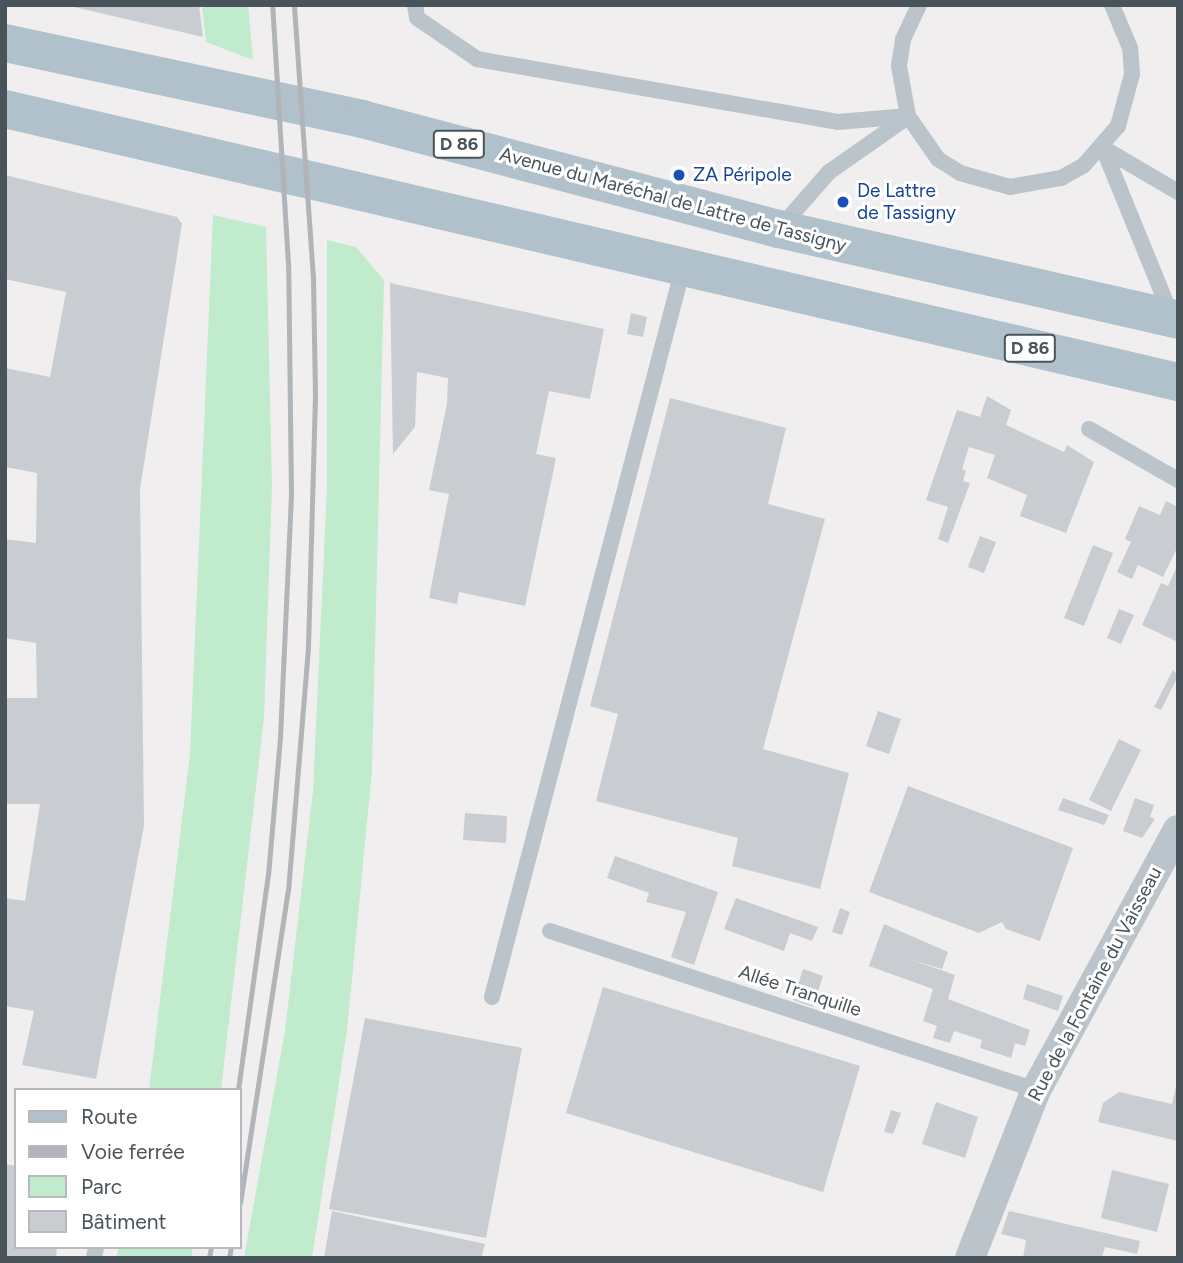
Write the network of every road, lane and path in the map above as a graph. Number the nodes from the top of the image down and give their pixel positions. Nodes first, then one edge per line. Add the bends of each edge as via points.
1 (415, 5) edge
2 (919, 5) edge
3 (1112, 5) edge
4 (5, 43) edge
5 (5, 109) edge
6 (908, 116) junction
7 (1103, 148) junction
8 (1178, 192) edge
9 (779, 229) junction
10 (683, 268) junction
11 (1175, 319) edge
12 (1178, 382) edge
13 (1089, 429) dead end
14 (1178, 480) edge
15 (1178, 830) edge
16 (550, 931) dead end
17 (492, 997) dead end
18 (1036, 1090) junction
19 (970, 1258) edge

1 - 6 lane via 417,18 477,59 838,122
2 - 6 lane via 903,40 899,66
3 - 7 lane via 1130,48 1132,74 1128,101
4 - 9 main road, Avenue du Maréchal de Lattre de Tassigny / D 86 via 362,119
5 - 10 main road, D 86
6 - 7 lane via 938,159 960,173 1010,187 1061,178
6 - 9 lane via 829,172
7 - 8 lane
7 - 11 lane
9 - 11 main road, Avenue du Maréchal de Lattre de Tassigny / D 86
10 - 12 main road, D 86
10 - 17 lane
13 - 14 lane
15 - 18 street, Rue de la Fontaine du Vaisseau
16 - 18 lane, Allée Tranquille
18 - 19 street, Rue de la Fontaine du Vaisseau

